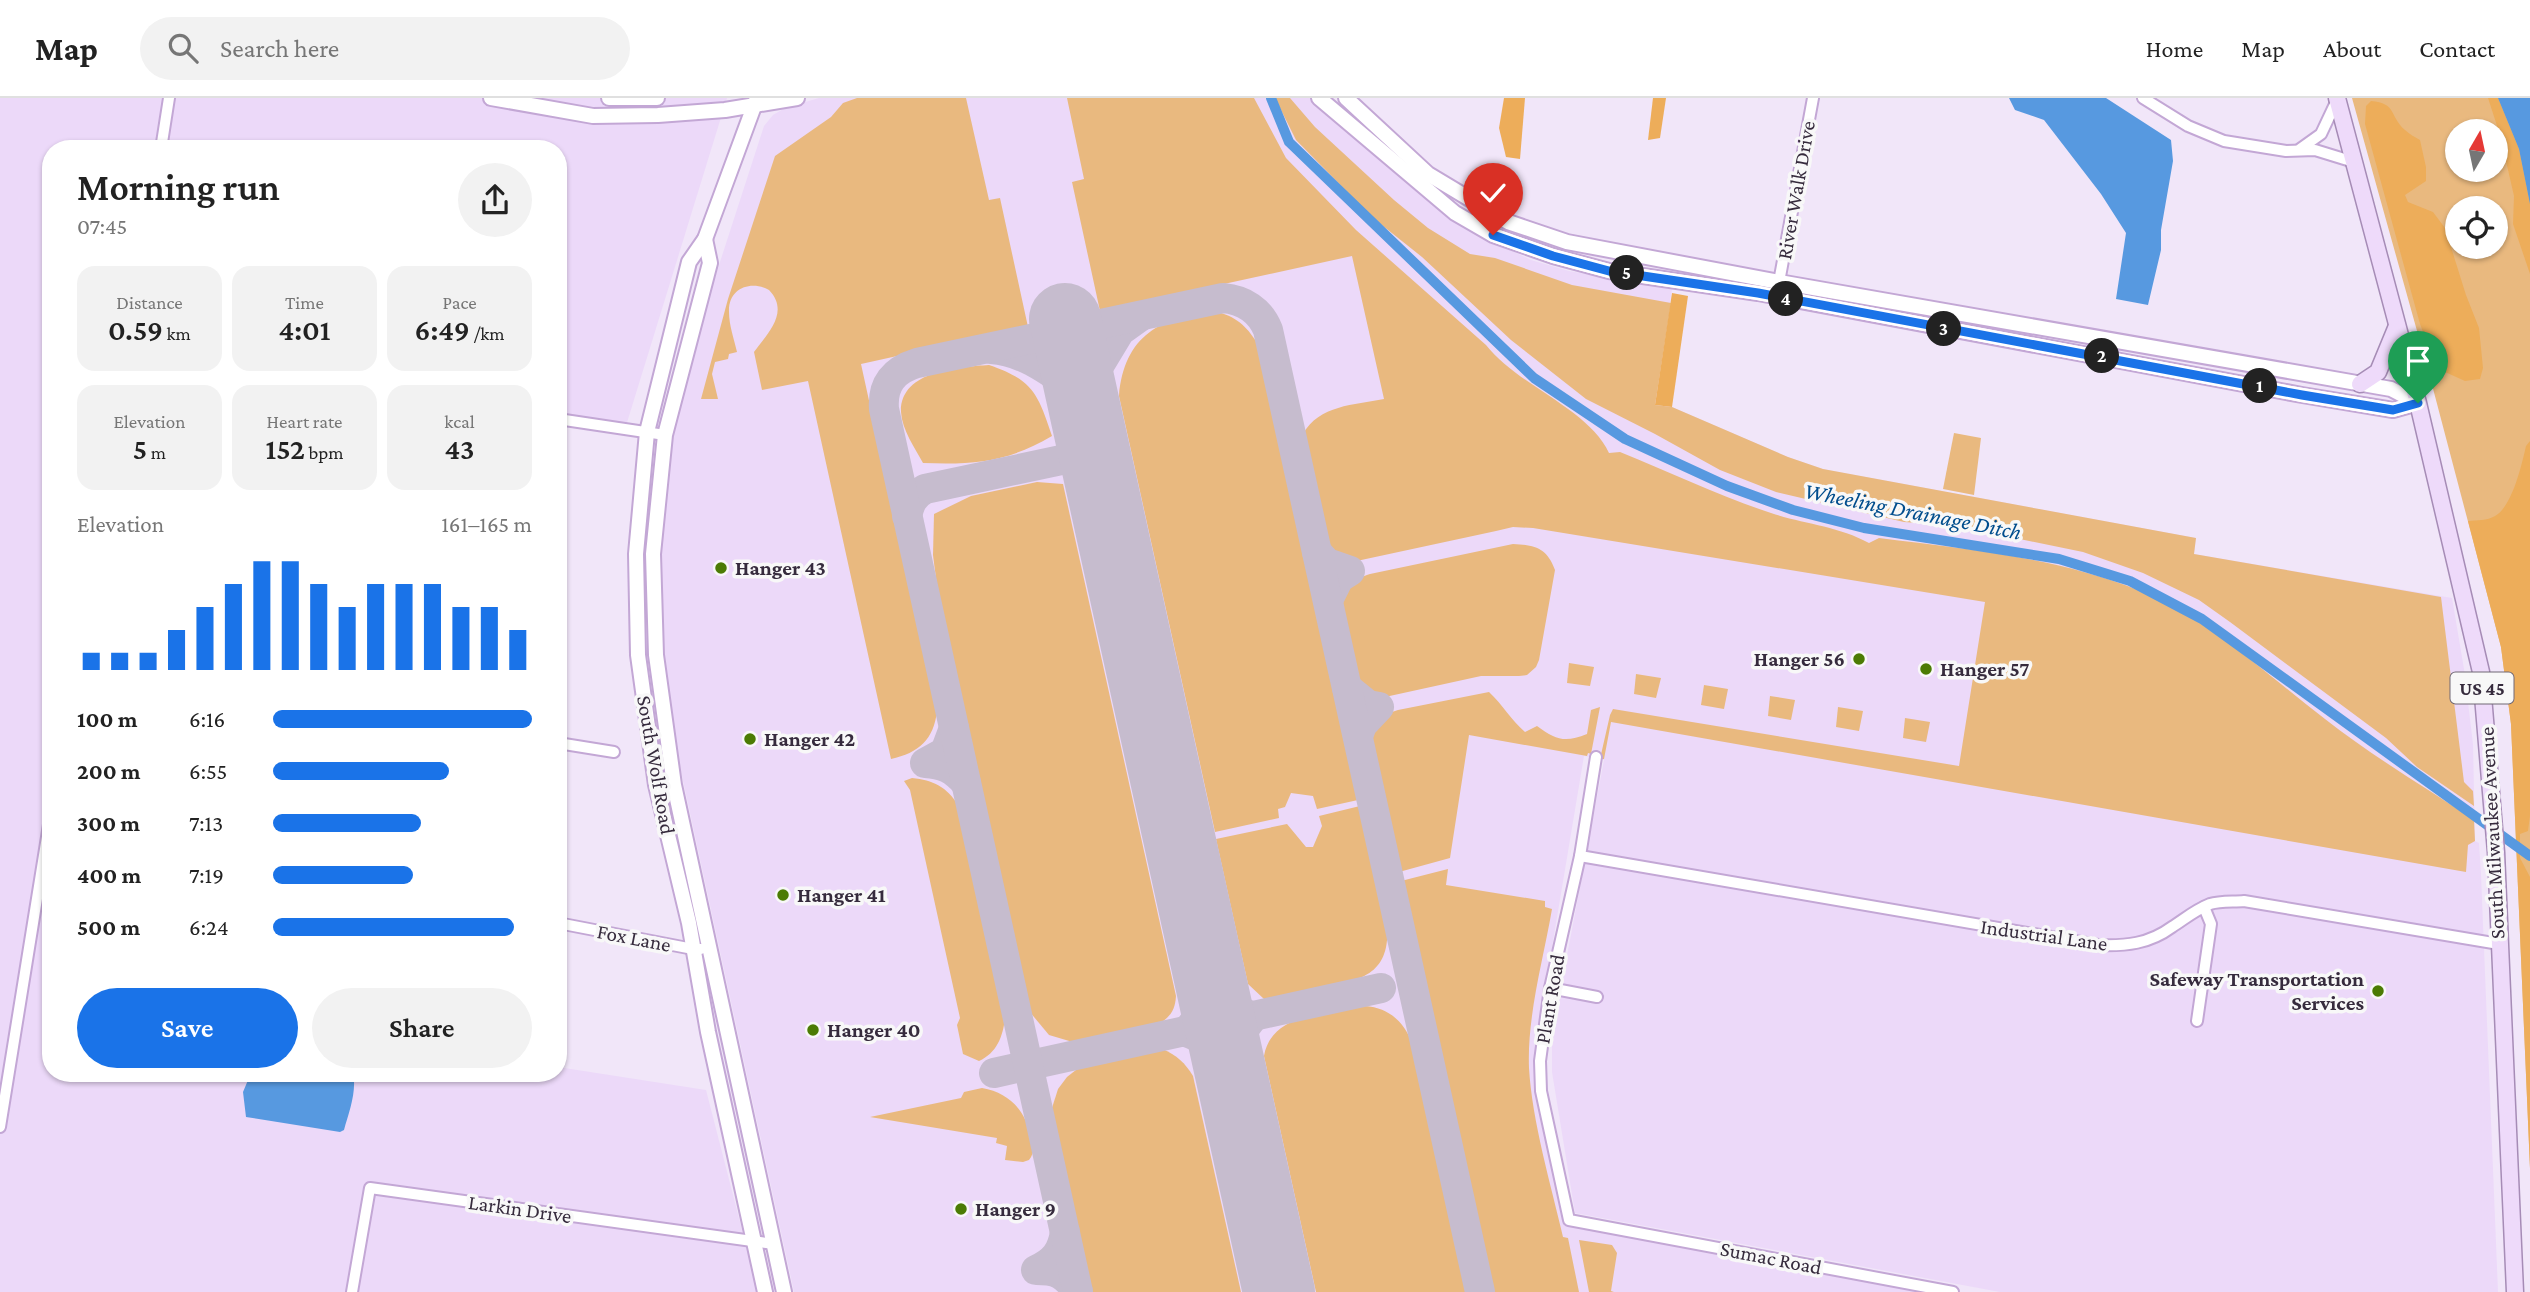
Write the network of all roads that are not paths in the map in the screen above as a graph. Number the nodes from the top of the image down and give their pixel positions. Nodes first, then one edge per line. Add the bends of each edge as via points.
1 (169, 98) edge
2 (491, 98) edge
3 (609, 98) edge
4 (657, 98) edge
5 (797, 98) edge
6 (1319, 98) edge
7 (1346, 98) edge
8 (1813, 98) edge
9 (2143, 98) edge
10 (2337, 99) edge
11 (755, 102) edge
12 (162, 140) edge
13 (2301, 149) junction
14 (2354, 162) junction
15 (705, 239) junction
16 (1779, 282) junction
17 (2397, 326) junction
18 (2360, 384) junction
19 (2418, 403) junction
20 (567, 420) edge
21 (647, 432) junction
22 (665, 435) junction
23 (567, 744) edge
24 (614, 752) dead end
25 (1595, 758) dead end
26 (1580, 856) junction
27 (42, 868) edge
28 (2204, 907) junction
29 (567, 925) edge
30 (2499, 944) junction
31 (710, 948) junction
32 (692, 949) junction
33 (1550, 988) junction
34 (1597, 997) dead end
35 (2197, 1021) dead end
36 (0, 1127) edge
37 (1589, 1223) joint
38 (755, 1241) junction
39 (774, 1244) junction
40 (352, 1292) edge
41 (765, 1292) edge
42 (784, 1292) edge
43 (1953, 1292) edge
44 (2515, 1292) edge

1 - 12 street
2 - 11 main road via 593,116 658,116
3 - 4 main road
5 - 11 main road
6 - 19 main road via 1455,213 1493,235 1553,256 1609,271 1758,293 2302,395 2393,410
7 - 16 main road via 1428,174 1508,222 1567,242
8 - 16 street, River Walk Drive
9 - 13 street via 2188,126 2224,141 2286,151
10 - 13 street via 2321,134
10 - 14 main road, South Milwaukee Avenue / US 45
11 - 15 main road, South Wolf Road
13 - 14 street
14 - 17 main road, South Milwaukee Avenue / US 45
15 - 21 main road, South Wolf Road via 689,262
15 - 22 main road, South Wolf Road via 710,263
16 - 18 main road
17 - 18 main road via 2378,372
17 - 19 main road, South Milwaukee Avenue / US 45
18 - 19 main road via 2391,389
19 - 30 main road, South Milwaukee Avenue / US 45 via 2481,672
20 - 21 street
21 - 22 street
21 - 32 main road, South Wolf Road via 635,554 638,655 656,785
22 - 31 main road, South Wolf Road via 653,554 656,655 674,785
23 - 24 street
25 - 26 street, Plant Road
26 - 28 street, Industrial Lane via 2098,945 2149,941
26 - 33 street, Plant Road
27 - 36 street
28 - 30 street, Industrial Lane via 2244,901
28 - 35 street via 2211,924
29 - 32 street, Fox Lane
30 - 44 main road, South Milwaukee Avenue / US 45
31 - 32 street, Fox Lane
31 - 39 main road, South Wolf Road
32 - 38 main road, South Wolf Road
33 - 34 street
33 - 37 street, Plant Road via 1542,1036 1541,1091 1569,1220
37 - 43 street, Sumac Road
38 - 39 street, Larkin Drive
38 - 40 street, Larkin Drive via 370,1188
38 - 41 main road, South Wolf Road
39 - 42 main road, South Wolf Road

